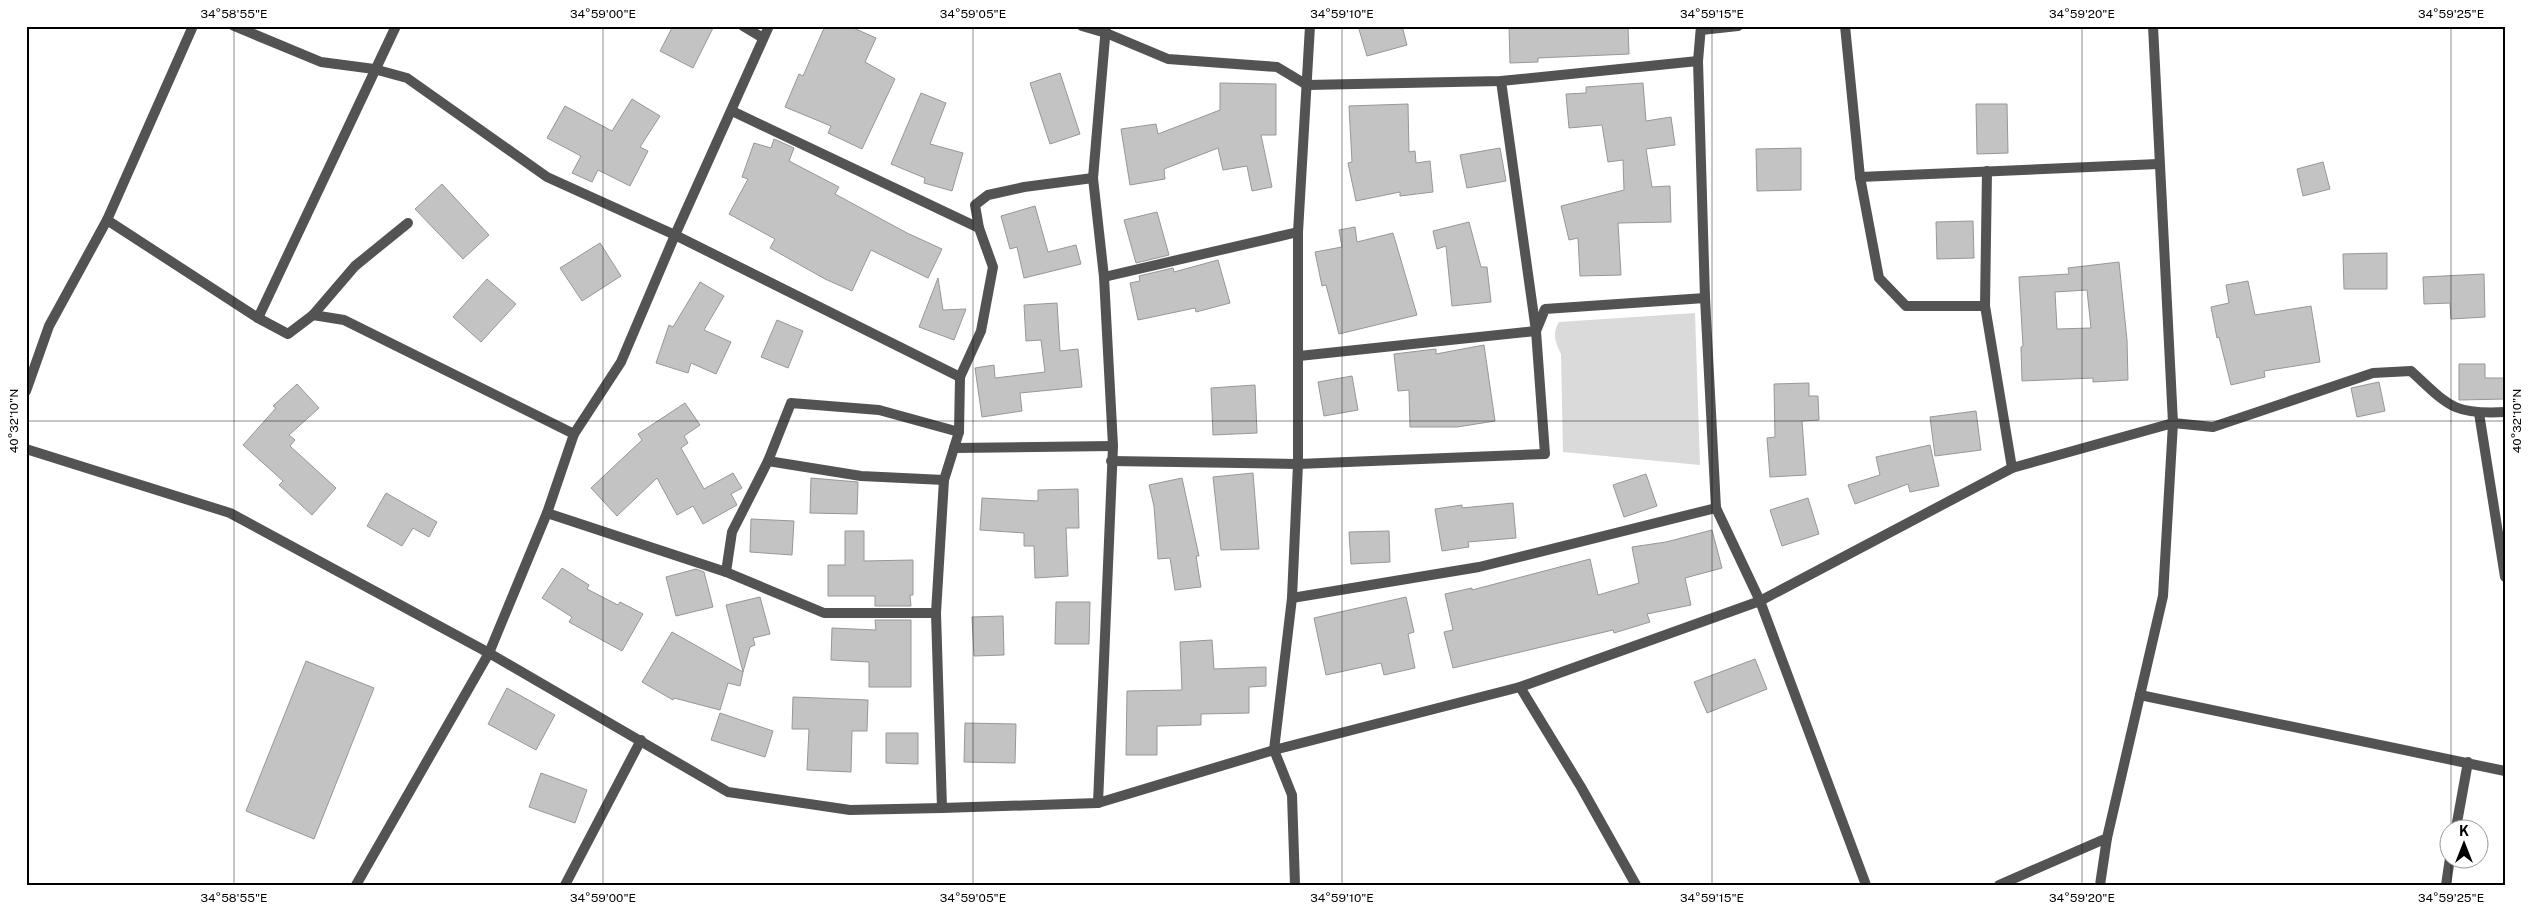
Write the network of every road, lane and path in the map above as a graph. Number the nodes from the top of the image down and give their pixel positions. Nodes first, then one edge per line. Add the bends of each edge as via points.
1 (193, 26) edge
2 (234, 26) edge
3 (396, 26) edge
4 (743, 26) edge
5 (770, 26) edge
6 (1082, 26) edge
7 (1310, 26) edge
8 (1738, 26) edge
9 (1845, 26) edge
10 (2153, 26) edge
11 (1701, 28) edge
12 (1106, 30) edge
13 (763, 38) junction
14 (1698, 61) junction
15 (374, 69) junction
16 (1501, 82) junction
17 (1307, 85) junction
18 (732, 111) junction
19 (2158, 164) junction
20 (1986, 172) junction
21 (1860, 177) junction
22 (1094, 178) junction
23 (107, 220) junction
24 (408, 223) dead end
25 (978, 228) junction
26 (1298, 232) junction
27 (675, 235) junction
28 (1104, 277) junction
29 (1705, 298) junction
30 (1985, 306) junction
31 (313, 315) junction
32 (258, 318) junction
33 (1536, 330) junction
34 (1299, 356) junction
35 (960, 377) junction
36 (26, 391) edge
37 (2505, 412) edge
38 (2479, 413) junction
39 (2173, 423) junction
40 (959, 432) junction
41 (574, 434) junction
42 (1113, 446) junction
43 (954, 448) junction
44 (26, 449) edge
45 (768, 461) junction
46 (1111, 461) junction
47 (1298, 464) junction
48 (2012, 468) junction
49 (944, 480) junction
50 (1716, 508) junction
51 (548, 513) junction
52 (726, 572) junction
53 (2505, 577) edge
54 (1292, 598) junction
55 (1760, 601) junction
56 (936, 613) junction
57 (489, 653) junction
58 (1520, 687) junction
59 (2140, 695) junction
60 (641, 740) junction
61 (1274, 750) junction
62 (2468, 762) junction
63 (2505, 771) edge
64 (1098, 803) junction
65 (942, 808) junction
66 (2458, 818) edge
67 (2107, 838) junction
68 (2449, 868) edge
69 (356, 885) edge
70 (565, 885) edge
71 (1295, 885) edge
72 (1636, 885) edge
73 (1866, 885) edge
74 (1999, 885) edge
75 (2100, 885) edge
76 (2446, 885) edge

1 - 23 street
2 - 15 street via 321,62
3 - 15 street
4 - 13 street
5 - 13 street
6 - 12 street
7 - 17 street
8 - 11 street
9 - 21 street
10 - 19 street
11 - 14 street
12 - 17 street via 1168,59 1277,67
12 - 22 street
13 - 18 street
14 - 16 street
14 - 29 street
15 - 27 street via 407,78 548,177
15 - 32 street
16 - 17 street
16 - 33 street
17 - 26 street
18 - 25 street
18 - 27 street
19 - 20 street
19 - 39 street
20 - 21 street
20 - 30 street
21 - 30 street via 1879,278 1906,306
22 - 25 street via 988,195 975,205
22 - 28 street
23 - 32 street
23 - 36 street via 48,326
24 - 31 street via 355,266
25 - 35 street via 994,267 981,331
26 - 28 street
26 - 34 street
27 - 35 street
27 - 41 street via 621,362
28 - 42 street
29 - 33 street via 1545,309
29 - 50 street
30 - 48 street
31 - 32 street via 288,334
31 - 41 street via 344,320
33 - 34 street
33 - 47 street via 1544,454
34 - 47 street
35 - 40 street
37 - 38 street
38 - 39 street via 2452,406 2411,371 2373,373 2213,428
38 - 53 street
39 - 48 street
39 - 59 street via 2164,596
40 - 43 street
40 - 45 street via 879,410 792,403
41 - 51 street
42 - 43 street
42 - 46 street
43 - 49 street
44 - 57 street via 230,513
45 - 49 street via 862,476
45 - 52 street via 732,532
46 - 47 street
46 - 64 street
47 - 54 street
48 - 55 street
49 - 56 street
50 - 54 street via 1479,567
50 - 55 street
51 - 52 street
51 - 57 street
52 - 56 street via 824,613
54 - 61 street
55 - 58 street
55 - 73 street
56 - 65 street
57 - 60 street
57 - 69 street
58 - 61 street
58 - 72 street
59 - 62 street
59 - 67 street
60 - 65 street via 728,792 850,810
60 - 70 street
61 - 64 street
61 - 71 street via 1292,795
62 - 63 street
62 - 66 street
64 - 65 street
67 - 74 street
67 - 75 street
68 - 76 street

